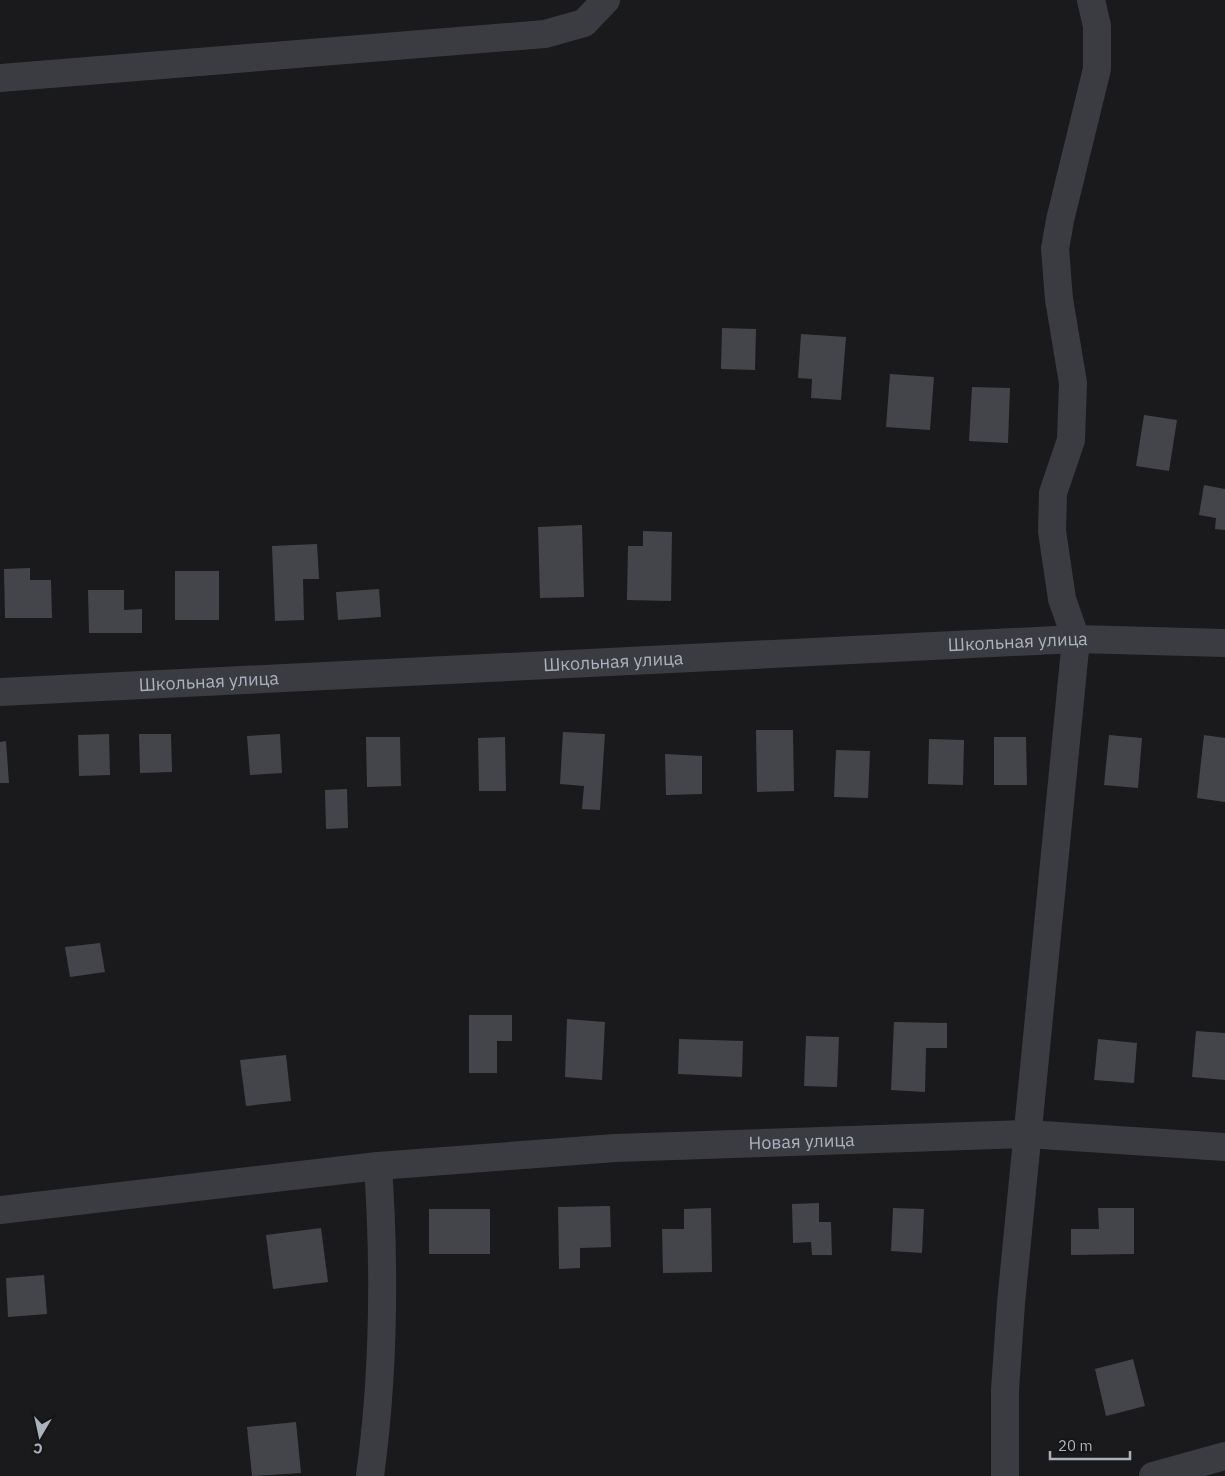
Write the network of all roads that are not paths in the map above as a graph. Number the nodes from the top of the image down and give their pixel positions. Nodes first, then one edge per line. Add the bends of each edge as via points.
1 (606, 0) edge
2 (1091, 0) edge
3 (0, 78) edge
4 (1076, 639) junction
5 (1225, 643) edge
6 (0, 692) edge
7 (1027, 1134) junction
8 (1225, 1147) edge
9 (378, 1166) junction
10 (0, 1210) edge
11 (1225, 1456) edge
12 (370, 1476) edge
13 (1004, 1476) edge
14 (1153, 1476) edge

1 - 3 street via 584,23 546,34
2 - 4 street via 1097,26 1097,69 1055,249 1059,299 1073,383 1071,440 1053,493 1052,531 1062,599
4 - 5 street, Школьная улица
4 - 6 street, Школьная улица
4 - 7 street
7 - 8 street, Новая улица
7 - 9 street, Новая улица via 614,1148
7 - 13 street via 1005,1390
9 - 10 street, Новая улица
9 - 12 street via 383,1318 377,1423
11 - 14 street

